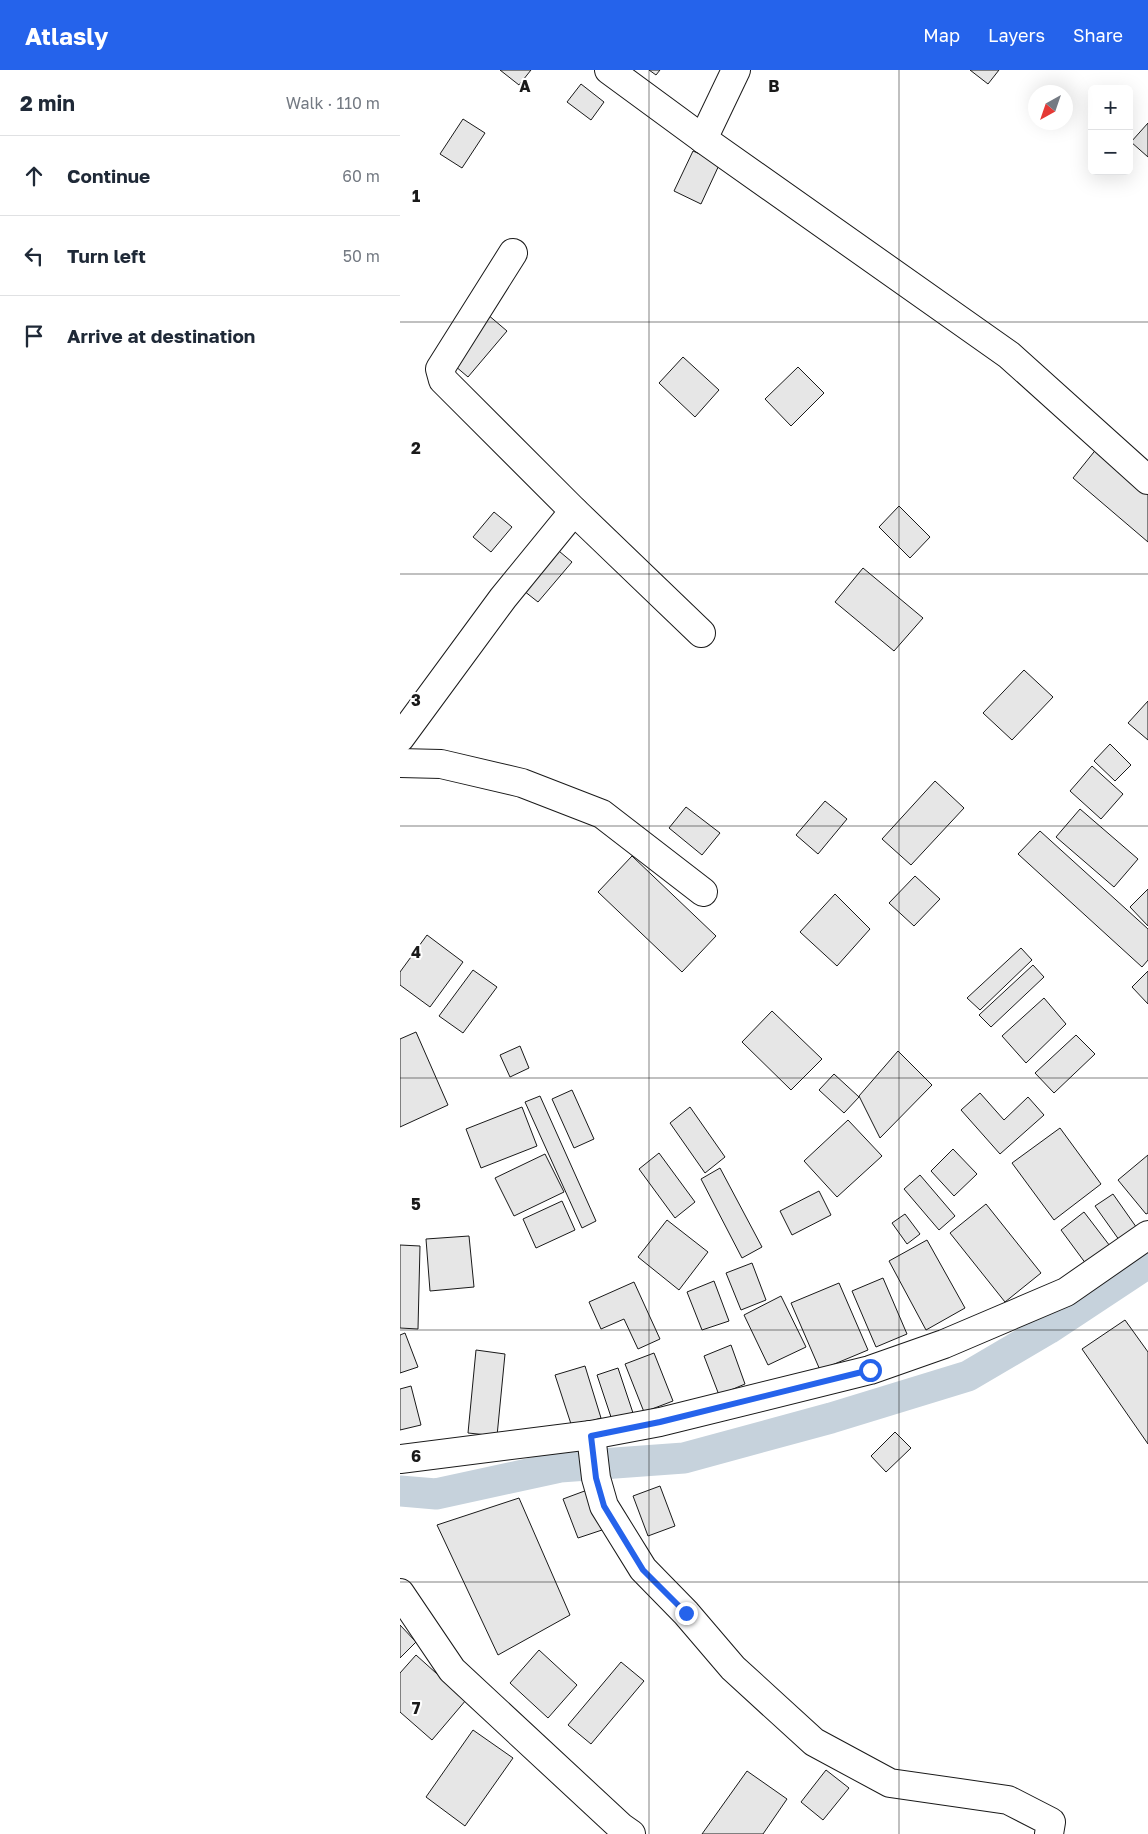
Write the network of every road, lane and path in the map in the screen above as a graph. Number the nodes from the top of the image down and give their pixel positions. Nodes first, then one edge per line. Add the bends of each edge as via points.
1 (610, 70) edge
2 (736, 70) edge
3 (703, 139) junction
4 (512, 253) dead end
5 (1148, 480) edge
6 (574, 511) junction
7 (701, 633) dead end
8 (400, 738) edge
9 (400, 763) edge
10 (703, 892) dead end
11 (1148, 1235) edge
12 (592, 1441) junction
13 (400, 1459) edge
14 (400, 1593) edge
15 (631, 1834) edge
16 (1048, 1834) edge

1 - 3 street
2 - 3 street
3 - 5 street via 1009,354
4 - 6 street via 440,369 443,380
6 - 7 street
6 - 8 street via 503,598
9 - 10 street via 441,764 522,783 602,814
11 - 12 street via 1066,1292 944,1344 870,1370
12 - 13 street
12 - 16 street via 596,1478 604,1506 643,1570 686,1613 733,1668 814,1742 890,1783 1008,1800 1051,1822
14 - 15 street via 452,1670

